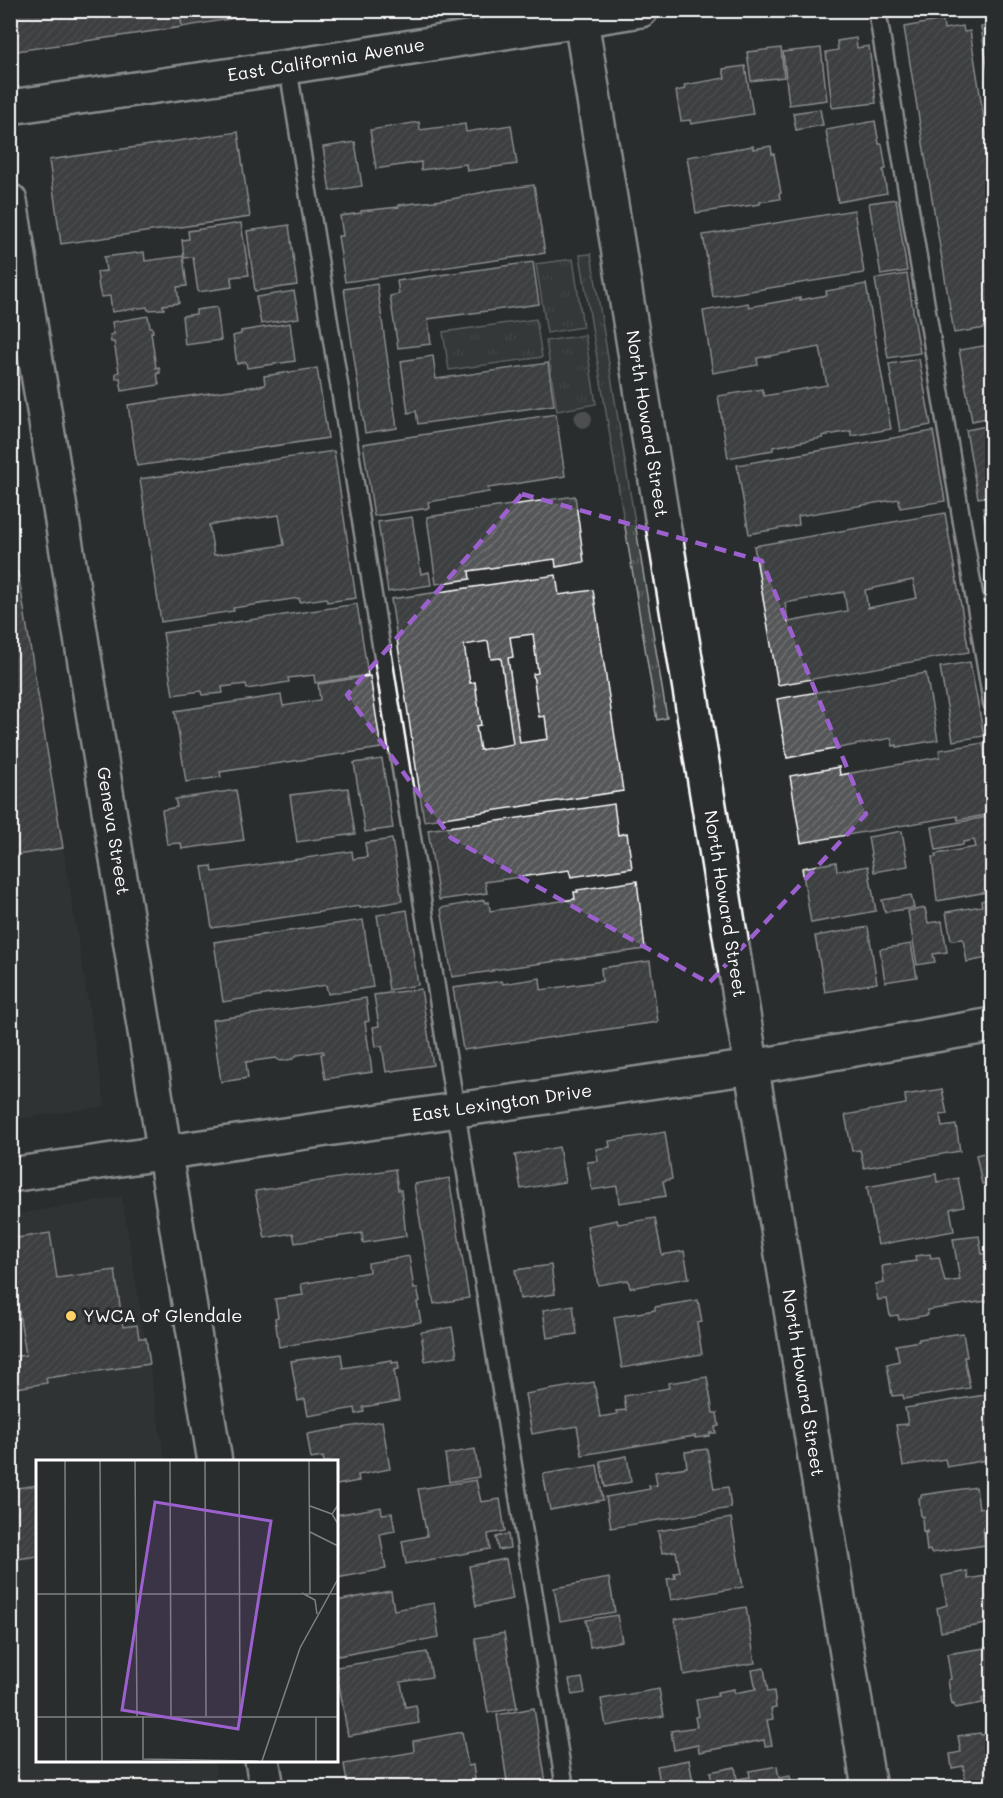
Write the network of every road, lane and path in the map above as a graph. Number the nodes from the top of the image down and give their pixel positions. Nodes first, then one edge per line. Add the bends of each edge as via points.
1 (640, 10) edge
2 (877, 10) edge
3 (581, 20) junction
4 (288, 67) junction
5 (10, 107) edge
6 (10, 201) edge
7 (993, 703) edge
8 (993, 1025) edge
9 (752, 1067) junction
10 (456, 1109) junction
11 (165, 1152) junction
12 (10, 1175) edge
13 (214, 1460) edge
14 (262, 1762) edge
15 (267, 1788) edge
16 (565, 1788) edge
17 (869, 1788) edge

1 - 3 street, East California Avenue
2 - 7 lane
3 - 4 street, East California Avenue
3 - 9 street, North Howard Street
4 - 5 street, East California Avenue
4 - 10 lane
6 - 11 street, Geneva Street
8 - 9 street, East Lexington Drive
9 - 10 street, East Lexington Drive
9 - 17 street, North Howard Street
10 - 11 street, East Lexington Drive
10 - 16 lane
11 - 12 street, East Lexington Drive
11 - 13 street, Geneva Street
14 - 15 street

